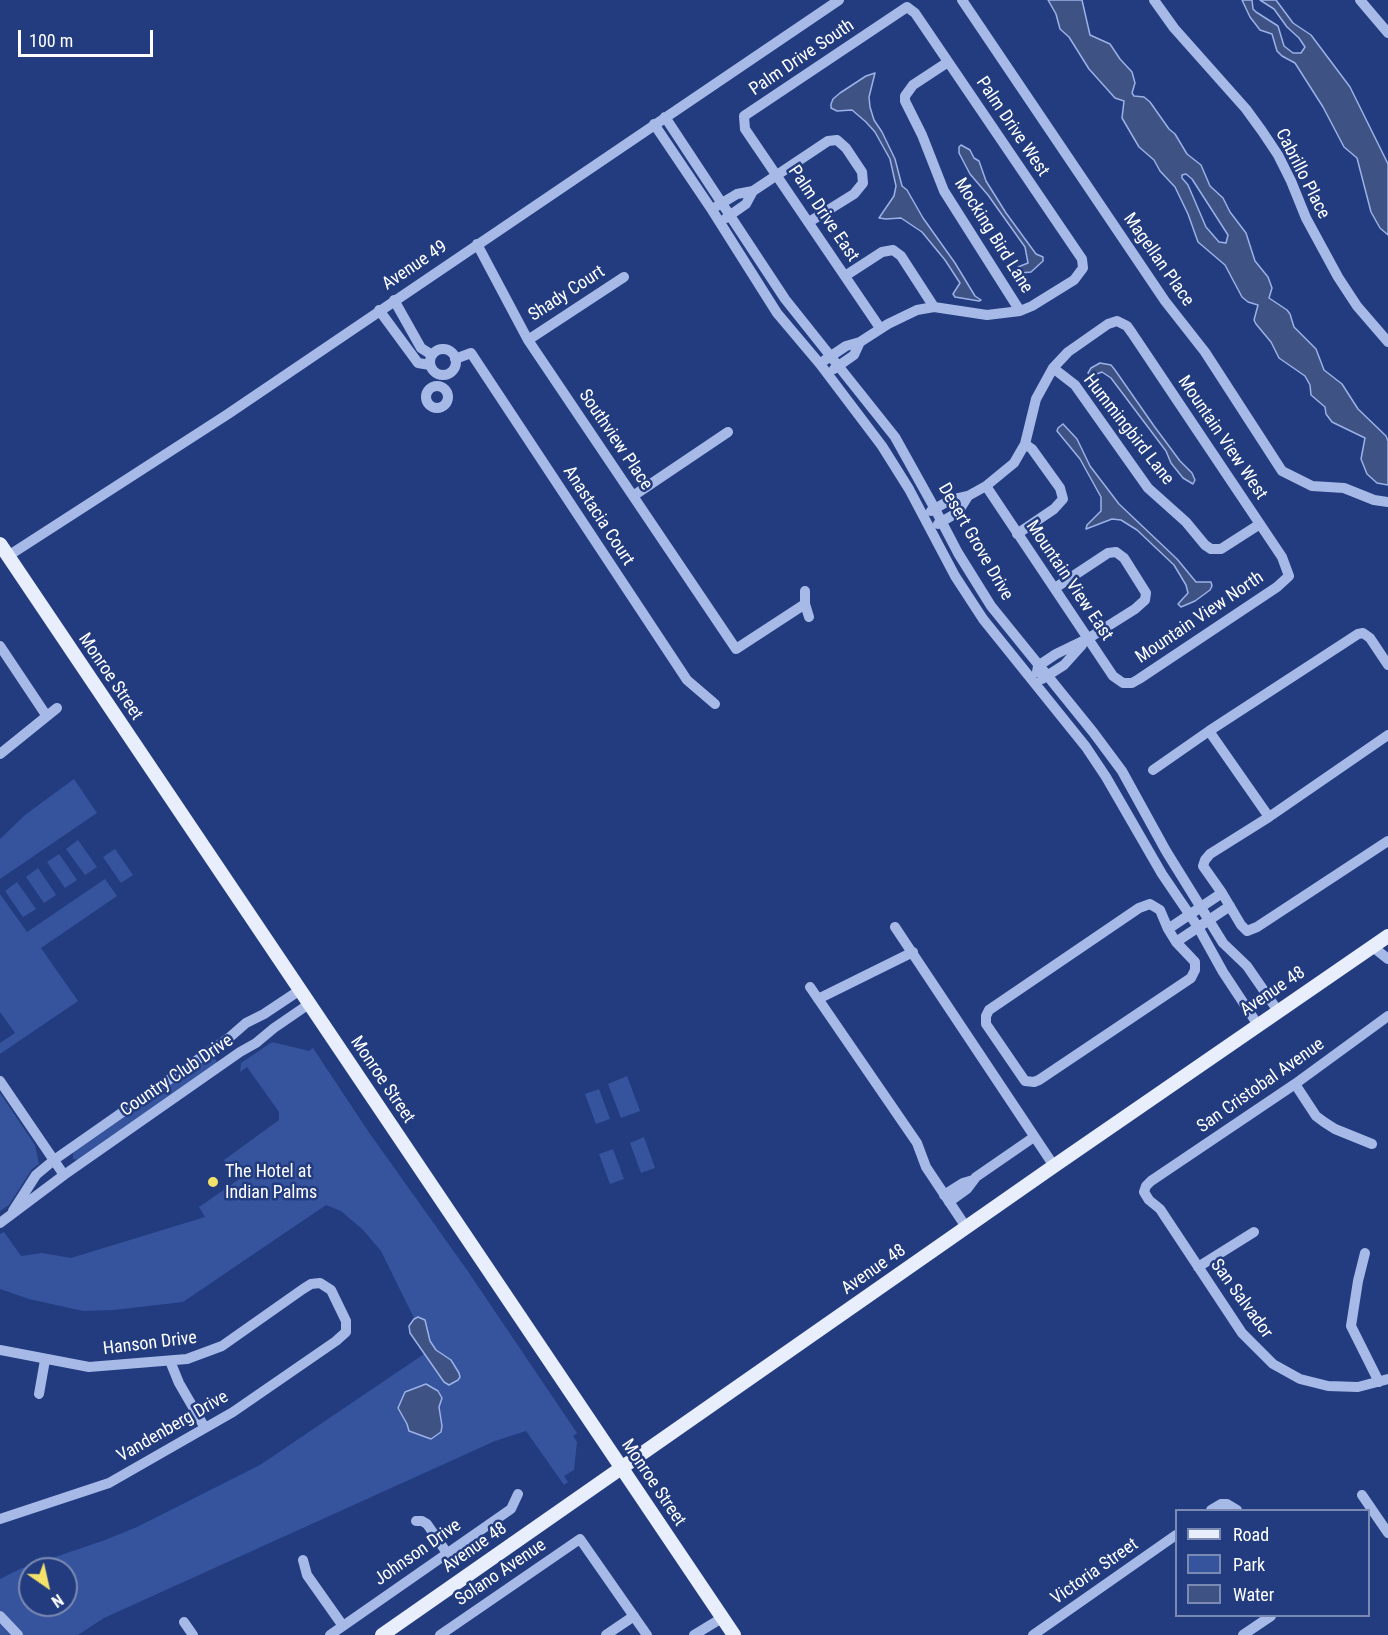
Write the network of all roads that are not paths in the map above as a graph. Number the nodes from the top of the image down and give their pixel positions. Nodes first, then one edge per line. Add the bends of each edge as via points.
1 (839, 0) edge
2 (962, 0) edge
3 (1154, 0) edge
4 (1360, 0) edge
5 (907, 7) joint
6 (1388, 33) edge
7 (948, 62) junction
8 (744, 116) joint
9 (665, 117) junction
10 (654, 124) junction
11 (776, 176) junction
12 (753, 191) junction
13 (723, 203) junction
14 (712, 210) junction
15 (730, 215) junction
16 (720, 222) junction
17 (809, 222) junction
18 (477, 244) junction
19 (624, 276) dead end
20 (845, 276) junction
21 (394, 300) junction
22 (934, 307) junction
23 (379, 310) junction
24 (1020, 311) junction
25 (880, 328) junction
26 (528, 340) junction
27 (860, 342) junction
28 (1388, 342) edge
29 (831, 356) junction
30 (455, 359) junction
31 (431, 360) junction
32 (820, 363) junction
33 (838, 366) junction
34 (1053, 368) junction
35 (828, 374) junction
36 (728, 432) dead end
37 (1025, 444) junction
38 (986, 486) junction
39 (633, 496) junction
40 (968, 496) junction
41 (1388, 502) edge
42 (936, 508) junction
43 (923, 516) junction
44 (942, 522) junction
45 (1260, 524) junction
46 (929, 529) junction
47 (1017, 534) junction
48 (0, 544) edge
49 (8, 556) junction
50 (1287, 580) joint
51 (1055, 588) junction
52 (805, 591) dead end
53 (805, 604) junction
54 (809, 617) dead end
55 (1089, 638) junction
56 (0, 646) edge
57 (1388, 665) edge
58 (1038, 666) junction
59 (1047, 676) junction
60 (1034, 683) junction
61 (1132, 683) joint
62 (715, 704) dead end
63 (57, 708) dead end
64 (46, 715) junction
65 (1209, 731) junction
66 (1388, 735) edge
67 (0, 754) edge
68 (1153, 770) dead end
69 (1269, 817) junction
70 (1388, 841) edge
71 (1222, 893) junction
72 (1230, 906) junction
73 (1200, 908) junction
74 (1190, 915) junction
75 (1209, 920) junction
76 (895, 927) dead end
77 (1198, 927) junction
78 (1168, 929) junction
79 (1388, 936) edge
80 (1176, 942) junction
81 (1223, 943) junction
82 (1373, 947) junction
83 (1212, 951) junction
84 (913, 952) junction
85 (1388, 959) edge
86 (810, 987) dead end
87 (300, 990) junction
88 (818, 999) junction
89 (309, 1004) junction
90 (1278, 1011) junction
91 (1388, 1016) edge
92 (1258, 1025) junction
93 (0, 1081) edge
94 (1294, 1084) junction
95 (1034, 1137) junction
96 (1372, 1144) dead end
97 (54, 1160) junction
98 (1054, 1166) junction
99 (64, 1175) junction
100 (1151, 1181) joint
101 (946, 1199) junction
102 (10, 1216) junction
103 (0, 1223) edge
104 (966, 1227) junction
105 (1254, 1232) dead end
106 (1365, 1253) dead end
107 (1198, 1267) junction
108 (346, 1332) joint
109 (0, 1350) edge
110 (45, 1359) junction
111 (170, 1361) junction
112 (1383, 1381) edge
113 (39, 1394) dead end
114 (205, 1428) junction
115 (621, 1468) junction
116 (518, 1494) dead end
117 (1362, 1496) dead end
118 (1232, 1507) edge
119 (1213, 1509) edge
120 (0, 1519) edge
121 (416, 1521) dead end
122 (1388, 1533) edge
123 (1175, 1537) edge
124 (447, 1553) junction
125 (303, 1560) dead end
126 (0, 1616) edge
127 (634, 1616) junction
128 (1270, 1617) edge
129 (722, 1618) junction
130 (184, 1622) dead end
131 (343, 1626) junction
132 (18, 1635) edge
133 (193, 1635) edge
134 (330, 1635) edge
135 (382, 1635) edge
136 (440, 1635) edge
137 (606, 1635) edge
138 (647, 1635) edge
139 (694, 1635) edge
140 (734, 1635) edge
141 (1032, 1635) edge
142 (1243, 1635) edge

1 - 9 street, Avenue 49
2 - 41 street, Magellan Place via 1282,471 1312,486 1344,488
3 - 28 street, Cabrillo Place via 1262,131 1292,181 1306,218 1338,277
4 - 6 street
5 - 7 street, Palm Drive West
5 - 8 street, Palm Drive South
7 - 24 street, Mocking Bird Lane via 913,85 905,101 944,192
7 - 24 street, Palm Drive West via 1082,259 1083,268 1074,280
8 - 11 street, Palm Drive East via 745,129
9 - 10 street, Avenue 49
9 - 13 street, Desert Grove Drive
10 - 14 street, Desert Grove Drive
10 - 18 street, Avenue 49
11 - 12 street
11 - 17 street, Palm Drive East
11 - 17 street via 828,141 837,140 846,148 862,172 861,188
12 - 13 street via 737,194
12 - 15 street via 746,204
13 - 14 street
13 - 15 street, Desert Grove Drive
14 - 16 street, Desert Grove Drive
15 - 16 street
15 - 29 street, Desert Grove Drive via 785,299
16 - 32 street, Desert Grove Drive via 777,313
17 - 20 street, Palm Drive East
18 - 21 street, Avenue 49
18 - 26 street, Southview Place
19 - 26 street, Shady Court
20 - 22 street via 882,252 893,250
20 - 25 street, Palm Drive East
21 - 23 street, Avenue 49
21 - 31 street
22 - 24 street via 987,315
22 - 25 street via 905,315
23 - 31 street via 418,363
23 - 49 street, Avenue 49 via 228,414
25 - 27 street
26 - 39 street, Southview Place
27 - 29 street
27 - 33 street via 854,355
29 - 32 street
29 - 33 street, Desert Grove Drive
30 - 31 street, Anastacia Court via 453,354 440,349
30 - 31 street via 454,368 440,380
30 - 62 street, Anastacia Court via 471,353 687,680
32 - 35 street, Desert Grove Drive
33 - 35 street
33 - 42 street, Desert Grove Drive via 895,437
34 - 37 street via 1036,399
34 - 45 street, Hummingbird Lane via 1075,385 1148,488 1205,545 1221,549
34 - 45 street, Mountain View West via 1068,352 1108,324 1117,321 1127,326
35 - 43 street, Desert Grove Drive via 882,446
36 - 39 street
37 - 38 street via 1014,463
37 - 47 street via 1060,488 1063,499
38 - 40 street
38 - 47 street, Mountain View East
39 - 53 street, Southview Place via 736,649
40 - 42 street
40 - 44 street via 958,512
42 - 43 street
42 - 44 street, Desert Grove Drive
43 - 46 street, Desert Grove Drive
44 - 46 street
44 - 58 street, Desert Grove Drive via 991,606
45 - 50 street, Mountain View West via 1286,564
46 - 60 street, Desert Grove Drive via 977,612
47 - 51 street, Mountain View East
48 - 49 main road, Monroe Street
49 - 87 main road, Monroe Street
50 - 61 street, Mountain View North
51 - 55 street, Mountain View East
51 - 55 street via 1108,553 1116,552 1124,558 1146,592 1145,600
52 - 53 street
53 - 54 street
55 - 58 street
55 - 59 street via 1064,665
55 - 61 street, Mountain View East via 1118,681
56 - 64 street
57 - 65 street via 1370,638 1358,634
58 - 59 street, Desert Grove Drive
58 - 60 street
59 - 60 street
59 - 73 street, Desert Grove Drive via 1122,771
60 - 74 street, Desert Grove Drive via 1086,747
63 - 64 street
64 - 67 street
65 - 68 street
65 - 69 street
66 - 69 street
69 - 71 street via 1203,863 1203,869
70 - 72 street via 1251,930 1244,929
71 - 72 street
71 - 73 street
72 - 75 street
73 - 74 street
73 - 75 street, Desert Grove Drive
74 - 77 street, Desert Grove Drive
74 - 78 street
75 - 77 street
75 - 81 street, Desert Grove Drive
76 - 84 street
77 - 80 street
77 - 83 street, Desert Grove Drive
78 - 80 street
78 - 80 street via 1160,910 1145,905 989,1010 986,1024 1025,1081 1039,1080 1191,978 1195,962
79 - 82 main road, Avenue 48
81 - 83 street
81 - 90 street, Desert Grove Drive via 1246,966
82 - 85 street
82 - 90 main road, Avenue 48
83 - 92 street, Desert Grove Drive
84 - 88 street
84 - 95 street
86 - 88 street
87 - 89 main road, Monroe Street
87 - 97 street, Country Club Drive via 246,1023
88 - 101 street via 917,1143 926,1167
89 - 99 street, Country Club Drive
89 - 115 main road, Monroe Street
90 - 92 main road, Avenue 48
91 - 94 street, San Cristobal Avenue
92 - 98 main road, Avenue 48
93 - 97 street
94 - 96 street via 1316,1116 1335,1129
94 - 100 street, San Cristobal Avenue
95 - 98 street
95 - 101 street via 963,1183
97 - 99 street
97 - 102 street, Country Club Drive via 36,1175
98 - 104 main road, Avenue 48
99 - 102 street, Country Club Drive
100 - 107 street, San Salvador via 1144,1192 1160,1209
101 - 104 street
102 - 103 street, Country Club Drive
104 - 115 main road, Avenue 48
105 - 107 street
106 - 112 street via 1351,1326
107 - 112 street, San Salvador via 1242,1333 1273,1364 1300,1379 1328,1386 1358,1387
108 - 111 street, Hanson Drive via 346,1321 331,1290 320,1283 311,1284 222,1346 200,1356
108 - 114 street, Vandenberg Drive via 243,1406
109 - 110 street, Hanson Drive
110 - 111 street, Hanson Drive via 90,1367
110 - 113 street
111 - 114 street via 178,1383
114 - 120 street, Vandenberg Drive via 100,1488
115 - 129 main road, Monroe Street
115 - 135 main road, Avenue 48
116 - 124 street, Johnson Drive via 511,1509
117 - 122 street
118 - 119 street via 1221,1504
121 - 124 street via 427,1524
123 - 141 street, Victoria Street
124 - 131 street, Johnson Drive
125 - 131 street via 307,1575
126 - 132 street
127 - 136 street, Solano Avenue via 580,1539
127 - 137 street
127 - 138 street
128 - 142 street
129 - 139 street
129 - 140 main road, Monroe Street
130 - 133 street
131 - 134 street, Johnson Drive

